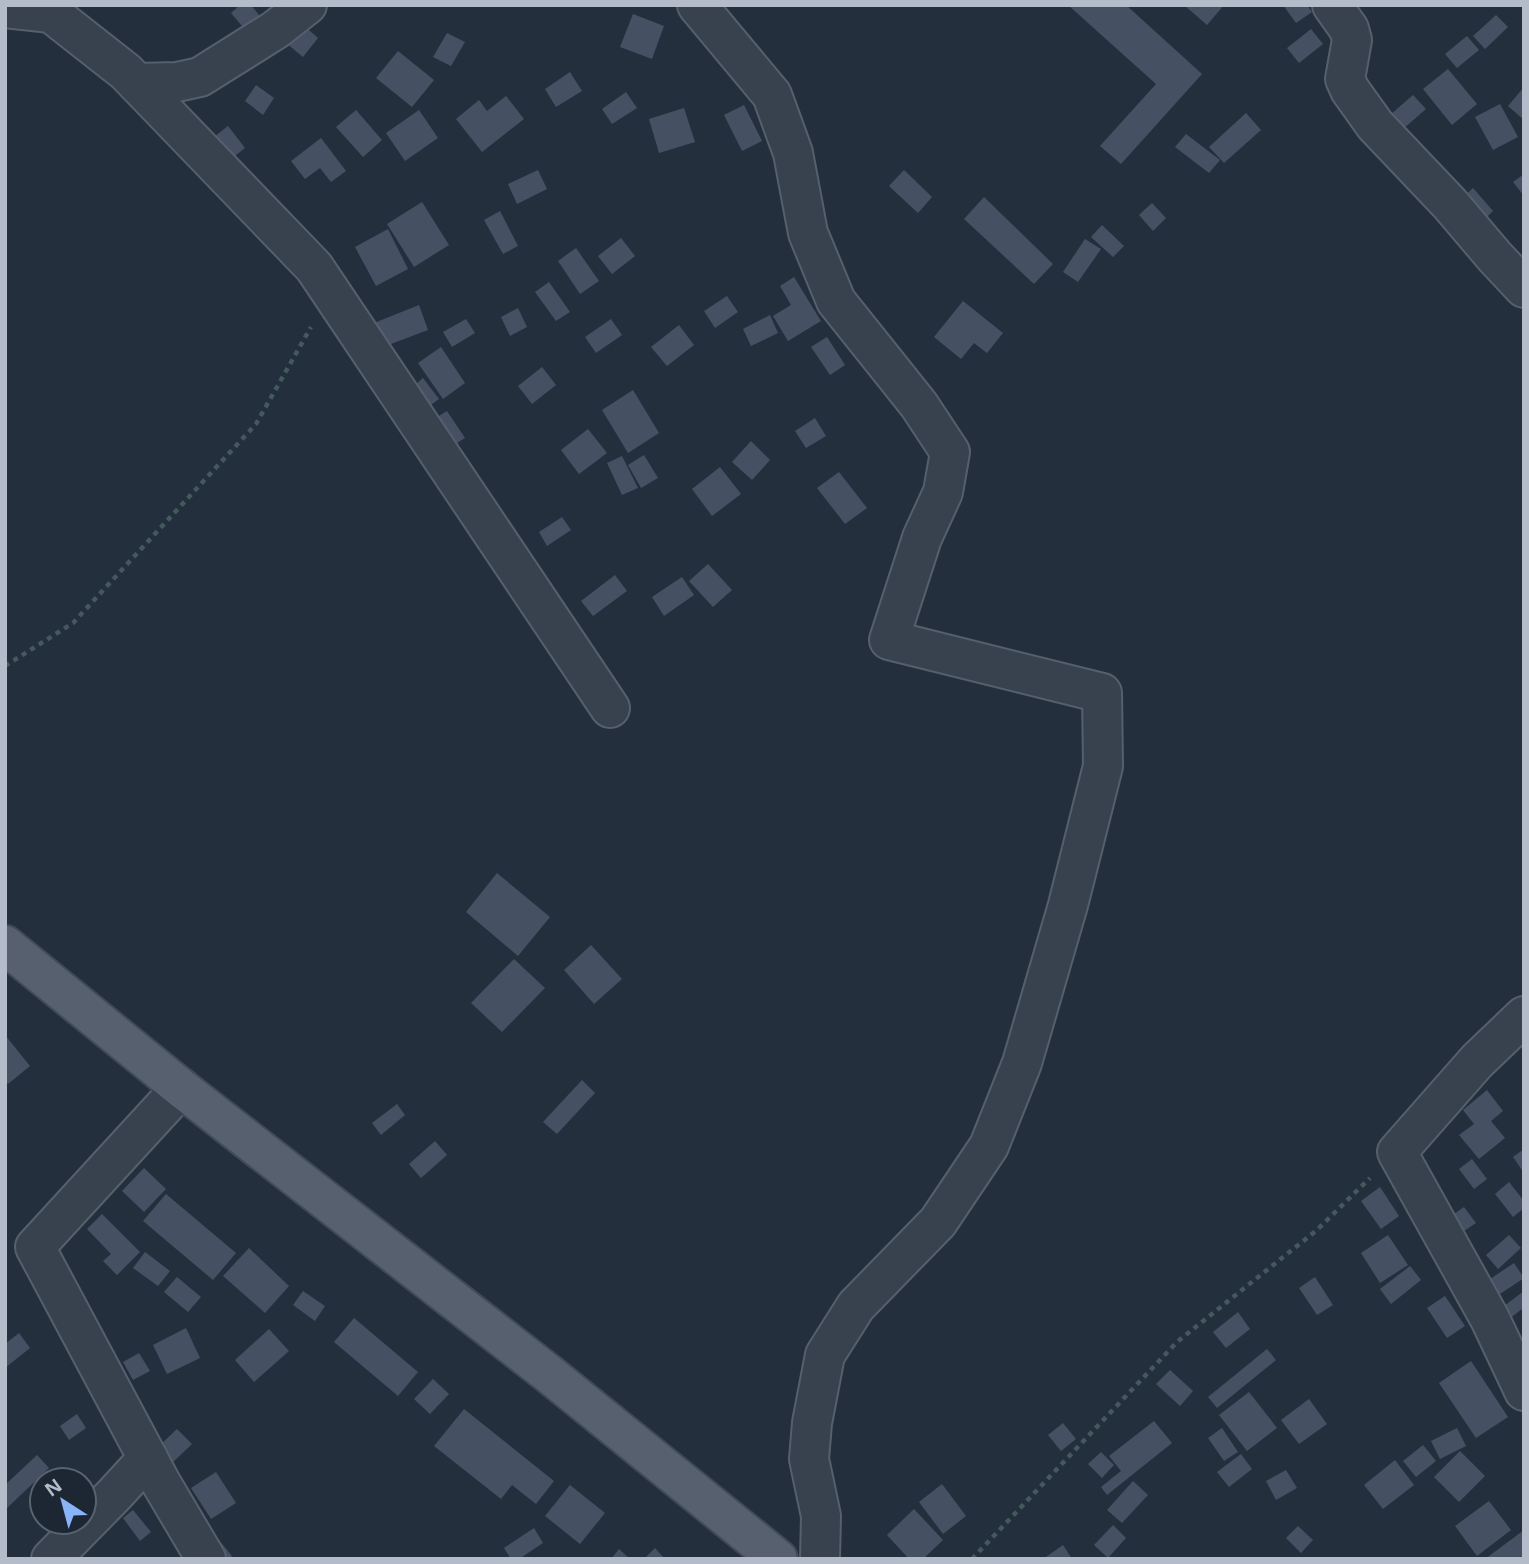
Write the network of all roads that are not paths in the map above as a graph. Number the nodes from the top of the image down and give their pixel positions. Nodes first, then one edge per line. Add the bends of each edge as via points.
1 (307, 5) edge
2 (1332, 5) edge
3 (5, 8) edge
4 (705, 8) edge
5 (137, 83) junction
6 (1524, 288) edge
7 (610, 708) dead end
8 (5, 945) edge
9 (1524, 1016) edge
10 (181, 1088) junction
11 (1524, 1391) edge
12 (148, 1458) junction
13 (51, 1559) edge
14 (206, 1559) edge
15 (778, 1559) edge
16 (820, 1559) edge

1 - 5 street via 200,77
2 - 6 street via 1352,40 1345,79 1350,90 1375,125
3 - 5 street via 51,13
4 - 16 street via 772,95 793,153 808,233 836,301 919,404 950,452 943,492 922,538 889,640 1102,693 1103,766 1022,1063 989,1146 938,1222 856,1306 825,1355 809,1459 821,1516
5 - 7 street via 314,267
8 - 10 main road
9 - 11 street via 1477,1061 1397,1152 1490,1319
10 - 12 street via 35,1247
10 - 15 main road
12 - 13 street
12 - 14 street

